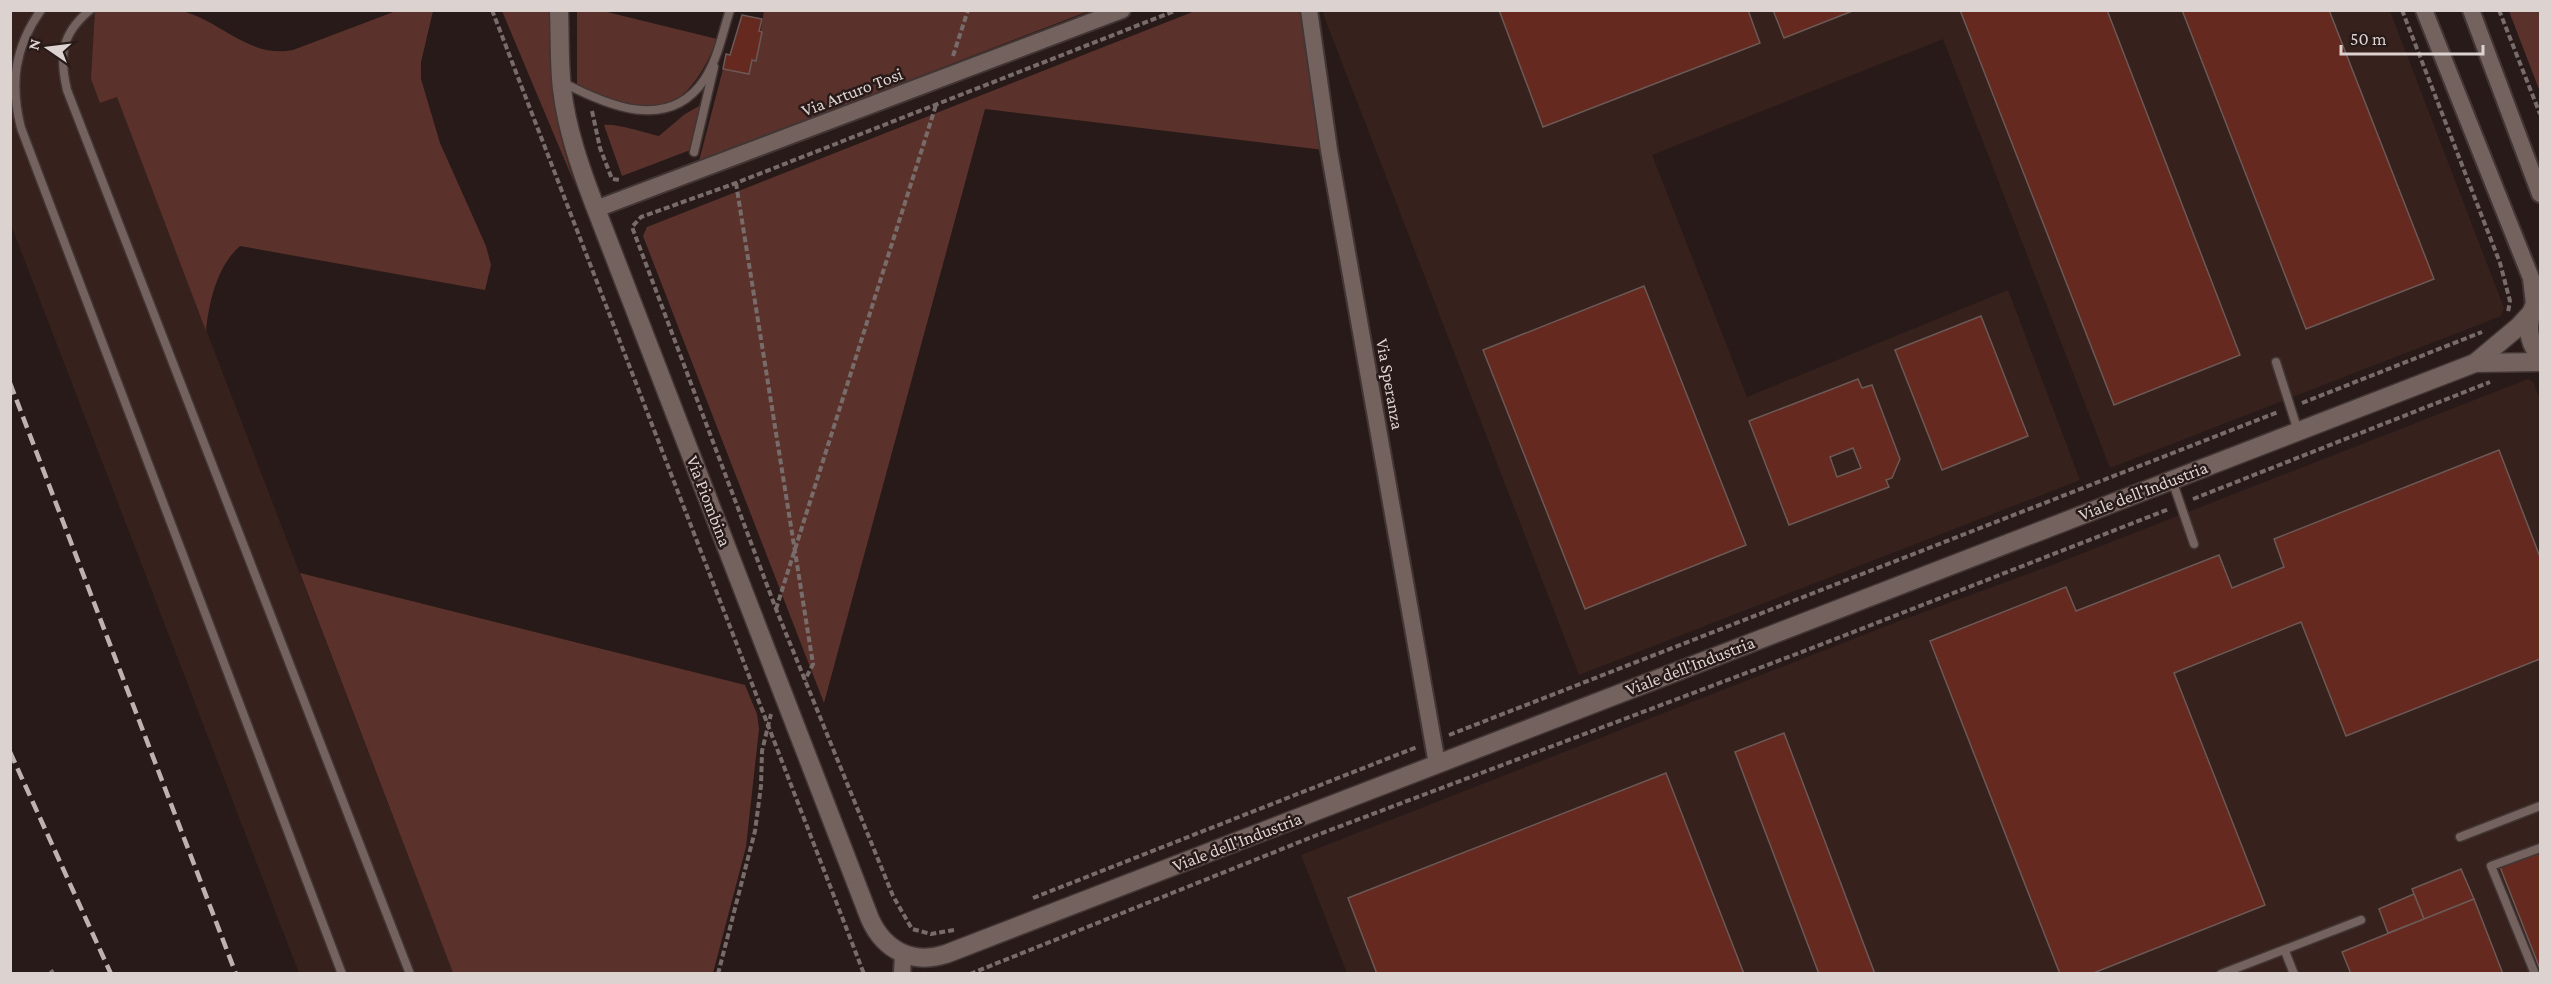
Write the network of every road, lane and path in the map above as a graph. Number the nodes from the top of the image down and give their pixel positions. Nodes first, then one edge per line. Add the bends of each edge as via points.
1 (41, 10) edge
2 (90, 10) edge
3 (492, 10) edge
4 (559, 10) edge
5 (730, 10) edge
6 (968, 10) edge
7 (1122, 10) edge
8 (1177, 10) edge
9 (1309, 10) edge
10 (2402, 10) edge
11 (2424, 10) edge
12 (2471, 10) edge
13 (2499, 10) edge
14 (965, 49) dead end
15 (718, 50) junction
16 (954, 53) junction
17 (943, 57) dead end
18 (945, 78) junction
19 (561, 81) junction
20 (590, 95) junction
21 (937, 104) junction
22 (2541, 114) edge
23 (694, 152) dead end
24 (625, 178) dead end
25 (736, 183) junction
26 (2541, 194) edge
27 (596, 209) junction
28 (2535, 304) edge
29 (2505, 317) dead end
30 (2492, 328) dead end
31 (2541, 356) edge
32 (2276, 362) dead end
33 (2541, 362) edge
34 (2475, 363) junction
35 (2498, 378) dead end
36 (2290, 407) junction
37 (2298, 431) junction
38 (2172, 480) junction
39 (2181, 504) junction
40 (2194, 544) dead end
41 (795, 552) junction
42 (776, 609) junction
43 (805, 680) junction
44 (781, 689) junction
45 (767, 725) junction
46 (1433, 741) junction
47 (1437, 764) junction
48 (2541, 806) edge
49 (2460, 837) dead end
50 (2541, 848) edge
51 (1022, 903) dead end
52 (2361, 920) dead end
53 (955, 929) dead end
54 (2285, 951) junction
55 (903, 954) junction
56 (342, 974) edge
57 (410, 974) edge
58 (718, 974) edge
59 (864, 974) edge
60 (902, 974) edge
61 (969, 974) edge
62 (2221, 974) edge
63 (2294, 974) edge
64 (2535, 974) edge

1 - 56 lane via 25,37 15,70 15,107 21,128
2 - 57 lane via 72,30 61,56 67,90
3 - 45 path
4 - 19 street, Via Piombina
5 - 15 lane
6 - 16 path
7 - 18 street, Via Arturo Tosi
8 - 21 path
9 - 46 street, Via Speranza via 1329,150
10 - 29 path via 2500,263 2510,301
11 - 28 street via 2531,278
12 - 26 street
13 - 22 path
14 - 16 path
15 - 20 lane via 703,81 682,103 657,111 639,111
15 - 23 lane
16 - 17 path
16 - 18 path
18 - 21 path
18 - 27 street, Via Arturo Tosi
19 - 20 lane
19 - 27 street, Via Piombina via 570,134
20 - 24 path via 600,148 612,179
21 - 25 path
21 - 41 path
25 - 41 path
25 - 42 path via 641,217 632,227
27 - 44 street, Via Piombina
28 - 31 street via 2531,340
28 - 34 street via 2518,327
30 - 36 path
32 - 36 lane
33 - 34 street
34 - 37 street, Viale dell'Industria
35 - 39 path
36 - 37 lane
36 - 46 path
37 - 38 street, Viale dell'Industria
38 - 39 lane
38 - 47 street, Viale dell'Industria
39 - 40 lane
39 - 61 path via 1328,831
41 - 42 path
41 - 43 path via 813,664
42 - 43 path
43 - 53 path via 906,922 922,933
44 - 45 path
44 - 55 street, Via Piombina via 870,919 882,940
45 - 58 path via 755,831
45 - 59 path
46 - 47 street, Via Speranza
46 - 51 path
47 - 55 street, Viale dell'Industria via 946,954 924,959
48 - 49 lane
50 - 64 lane via 2491,866
52 - 54 lane
54 - 62 lane
54 - 63 lane
55 - 60 street

